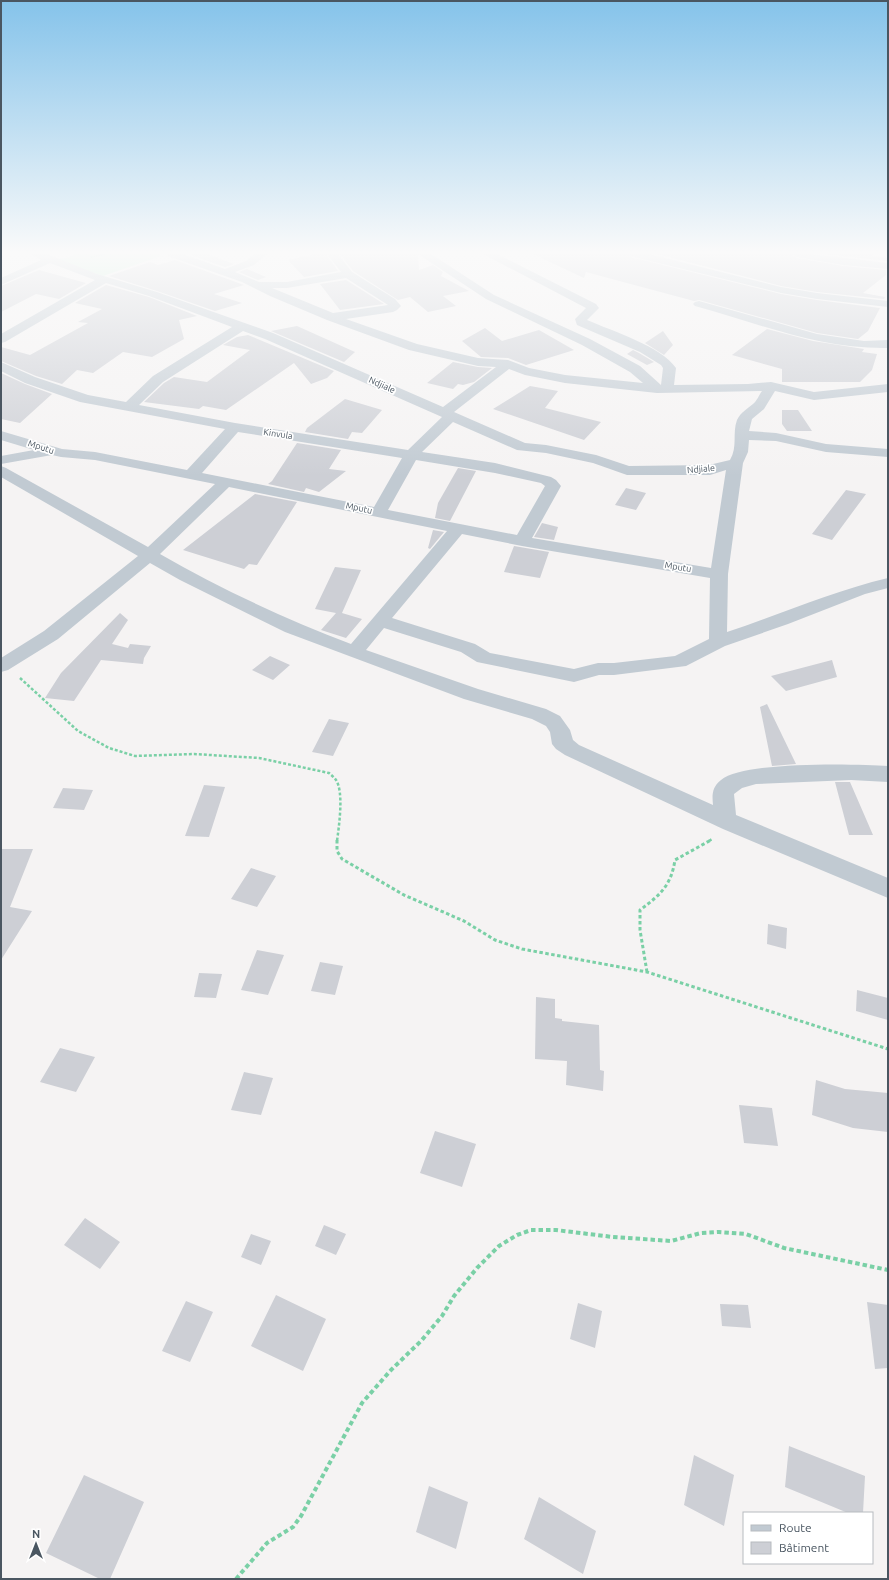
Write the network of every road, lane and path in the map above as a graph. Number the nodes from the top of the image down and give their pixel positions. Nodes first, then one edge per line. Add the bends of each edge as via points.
1 (21, 328) edge
2 (239, 328) edge
3 (247, 328) edge
4 (360, 328) edge
5 (556, 328) edge
6 (595, 328) edge
7 (784, 328) edge
8 (1, 339) edge
9 (888, 344) edge
10 (508, 364) junction
11 (1, 366) edge
12 (771, 386) junction
13 (888, 388) edge
14 (662, 389) junction
15 (129, 407) junction
16 (448, 414) junction
17 (235, 427) junction
18 (1, 435) edge
19 (743, 435) junction
20 (52, 451) junction
21 (888, 453) edge
22 (411, 455) junction
23 (1, 460) edge
24 (735, 463) junction
25 (1, 471) edge
26 (192, 474) junction
27 (226, 482) junction
28 (379, 512) junction
29 (458, 528) junction
30 (522, 541) junction
31 (149, 555) junction
32 (719, 574) junction
33 (888, 583) edge
34 (380, 620) junction
35 (718, 642) junction
36 (354, 652) junction
37 (3, 665) edge
38 (888, 774) edge
39 (728, 821) junction
40 (888, 888) edge
41 (647, 972) junction
42 (888, 1049) edge
43 (888, 1270) edge
44 (236, 1579) edge

1 - 8 street
2 - 15 street via 158,379
3 - 16 street, Ndjiale
4 - 10 street via 428,351 478,362
5 - 14 street via 635,369
6 - 14 street via 647,351 670,365
7 - 9 street via 864,344
10 - 14 street via 565,379
10 - 16 street
11 - 15 street, Kinvula via 30,380 85,399
12 - 13 street via 814,396
12 - 14 street
12 - 19 street via 759,406 745,417
15 - 17 street, Kinvula
16 - 22 street
16 - 24 street, Ndjiale via 522,447 596,459 627,470 710,470
17 - 22 street, Kinvula
17 - 26 street
18 - 20 street, Mputu
19 - 21 street via 776,437 826,448
19 - 24 street via 741,452
20 - 23 street
20 - 26 street, Mputu via 95,456
22 - 28 street
22 - 30 street, Kinvula via 495,468 553,484
24 - 32 street
25 - 31 street
26 - 27 street, Mputu
27 - 28 street, Mputu
27 - 31 street
28 - 29 street, Mputu
29 - 30 street, Mputu
29 - 34 street
30 - 32 street, Mputu
31 - 36 street via 292,628
31 - 37 street via 50,635
32 - 35 street
33 - 35 street via 859,590
34 - 35 street via 468,648 484,658 574,676 598,669 680,662
34 - 36 street
36 - 39 street via 471,694 539,714 554,721 564,744 572,750
37 - 41 path via 78,731 109,748 135,756 194,754 259,758 329,774 338,786 341,816 337,851 342,859 399,892 464,921 495,940 522,949
38 - 39 street via 850,772 756,776 735,782 723,793
39 - 40 street
39 - 41 path via 716,837 675,860 673,873 661,894 640,910 640,930
41 - 42 path
43 - 44 path via 799,1252 746,1234 701,1233 671,1241 556,1230 531,1230 517,1235 499,1246 477,1268 454,1296 442,1316 375,1386 362,1403 301,1516 292,1527 267,1544

